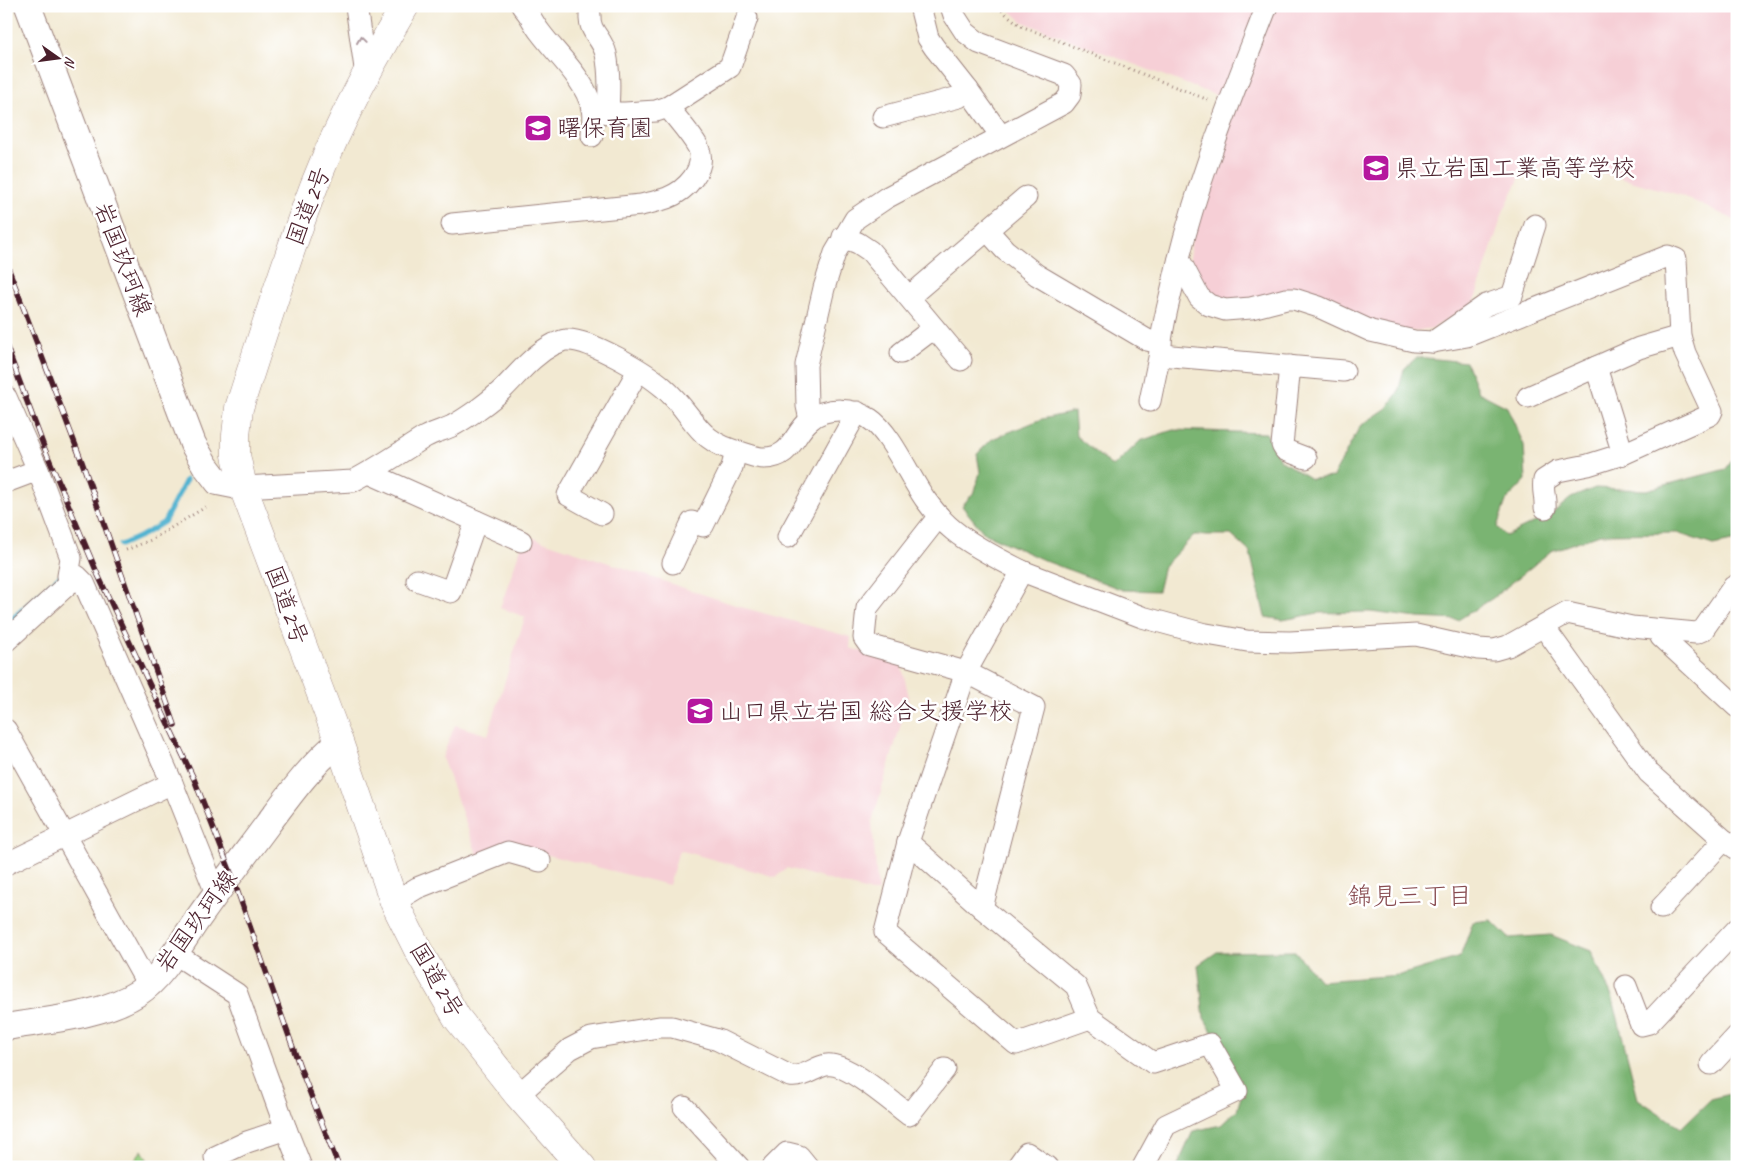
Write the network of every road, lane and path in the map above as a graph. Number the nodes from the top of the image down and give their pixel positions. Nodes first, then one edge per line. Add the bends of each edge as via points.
1 (28, 6) edge
2 (356, 6) edge
3 (404, 6) edge
4 (522, 6) edge
5 (920, 6) edge
6 (951, 6) edge
7 (1000, 6) edge
8 (1266, 6) edge
9 (590, 15) dead end
10 (747, 18) dead end
11 (366, 74) junction
12 (968, 90) junction
13 (668, 106) junction
14 (1227, 108) junction
15 (600, 111) junction
16 (884, 117) dead end
17 (592, 136) dead end
18 (1000, 136) junction
19 (1026, 196) dead end
20 (452, 224) dead end
21 (1535, 225) dead end
22 (987, 230) junction
23 (843, 237) junction
24 (1179, 259) junction
25 (909, 297) junction
26 (934, 328) junction
27 (1680, 336) junction
28 (1433, 342) junction
29 (1160, 348) junction
30 (901, 353) dead end
31 (961, 360) dead end
32 (1290, 366) junction
33 (1596, 367) junction
34 (638, 371) junction
35 (1344, 371) dead end
36 (6, 397) edge
37 (1528, 397) dead end
38 (1150, 401) dead end
39 (857, 412) junction
40 (810, 420) junction
41 (736, 452) junction
42 (1623, 454) junction
43 (1306, 458) dead end
44 (38, 470) junction
45 (369, 473) junction
46 (6, 482) edge
47 (243, 487) junction
48 (209, 505) dead end
49 (1545, 508) dead end
50 (602, 514) dead end
51 (939, 516) junction
52 (476, 521) junction
53 (788, 537) dead end
54 (521, 540) dead end
55 (126, 550) dead end
56 (673, 563) dead end
57 (70, 572) junction
58 (1022, 572) junction
59 (417, 580) dead end
60 (1737, 586) edge
61 (1544, 627) junction
62 (1661, 631) junction
63 (6, 641) edge
64 (966, 672) junction
65 (1737, 707) edge
66 (6, 730) edge
67 (339, 742) junction
68 (172, 784) junction
69 (65, 836) junction
70 (908, 842) junction
71 (1730, 844) edge
72 (540, 861) dead end
73 (6, 864) edge
74 (216, 893) junction
75 (394, 902) junction
76 (982, 908) junction
77 (1661, 908) dead end
78 (1737, 929) edge
79 (174, 953) junction
80 (148, 985) junction
81 (1626, 986) dead end
82 (1090, 1018) junction
83 (6, 1027) edge
84 (1737, 1036) edge
85 (1711, 1064) dead end
86 (945, 1069) dead end
87 (518, 1095) junction
88 (684, 1107) dead end
89 (286, 1129) junction
90 (217, 1167) edge
91 (301, 1167) edge
92 (582, 1167) edge
93 (739, 1167) edge
94 (773, 1167) edge
95 (808, 1167) edge
96 (1017, 1167) edge
97 (1047, 1167) edge
98 (1143, 1167) edge

1 - 47 main road, 岩国玖珂線 via 193,444 218,482
11 -> 2 street
3 - 11 highway, 国道2号
4 - 15 street
5 - 12 street via 928,38
6 - 18 street via 965,32 979,43 1064,75 1071,84 1070,95 1064,103
7 - 14 path via 1021,26
8 - 14 street
9 - 15 street via 589,24 606,53 609,78
10 - 13 street via 730,68
11 - 47 highway, 国道2号 via 305,209 239,408 236,455
12 - 16 street via 959,97
12 - 18 street
13 - 15 street via 656,111
13 - 20 street via 698,148 700,163 689,183 668,198 641,205
14 - 24 street via 1193,202
15 - 17 street
18 - 23 street via 886,198 855,219
19 - 22 street
21 - 28 street via 1512,296 1486,306
22 - 25 street
22 - 29 street via 1037,275
23 - 25 street via 870,251
23 - 40 street via 824,288 806,365
24 - 28 street via 1200,297 1209,305 1225,310 1294,299 1371,331
24 - 29 street
25 - 26 street
26 - 30 street
26 - 31 street
27 - 28 street via 1676,259 1668,256 1468,336
27 - 33 street via 1639,348
27 - 42 street via 1712,411 1710,415
29 - 32 street via 1172,356
29 - 38 street
32 - 35 street
32 - 43 street via 1282,445 1285,450
33 - 37 street
33 - 42 street
34 - 41 street via 664,388 710,441
34 - 45 street via 603,350 578,341 564,340 546,348 528,362 504,389 466,417
34 - 50 street via 568,495
36 - 44 street
39 - 40 street via 822,413
39 - 51 street via 883,432
39 - 53 street
40 - 41 street via 779,456 763,458
41 - 56 street via 703,526 692,522
42 - 49 street via 1558,471 1544,480
44 - 46 street
44 - 57 street
45 - 47 street via 353,481
45 - 52 street
47 - 67 highway, 国道2号
48 - 55 path via 151,540
51 - 58 street via 954,531
51 - 64 street via 866,608 864,638 868,645
52 - 54 street
52 - 59 street via 451,592
57 - 63 street
57 - 68 street via 84,583
58 - 61 street via 1142,618 1247,641 1290,642 1416,635 1494,650
58 - 64 street
60 - 62 street via 1733,587 1703,630 1696,633
61 - 62 street via 1567,614
61 - 71 street via 1649,773
62 - 65 street via 1661,636
64 - 70 street
64 - 76 street via 1034,707
66 - 69 street
67 - 74 main road, 岩国玖珂線 via 300,782
67 - 75 highway, 国道2号
68 - 69 street
68 - 74 street
69 - 73 street
69 - 80 street
70 - 76 street
70 - 82 street via 885,932 1016,1044
71 - 77 street
72 - 75 street via 508,852 417,888
74 - 79 main road, 岩国玖珂線
75 - 87 highway, 国道2号 via 457,1018
76 - 82 street via 1076,986
78 - 81 street via 1649,1023 1641,1025
79 - 80 main road, 岩国玖珂線
79 - 89 street via 237,994
80 - 83 main road, 岩国玖珂線 via 138,994 113,1006
82 - 98 street via 1153,1062 1210,1044 1237,1090 1166,1125
84 - 85 street
86 - 87 street via 909,1115 864,1080 839,1066 828,1064 798,1077 790,1076 718,1040 659,1026 591,1038 570,1049
87 - 92 highway, 国道2号
88 - 93 street
89 - 90 street via 215,1157
89 - 91 street
94 - 95 street via 788,1153 799,1156
96 - 97 street via 1027,1153

